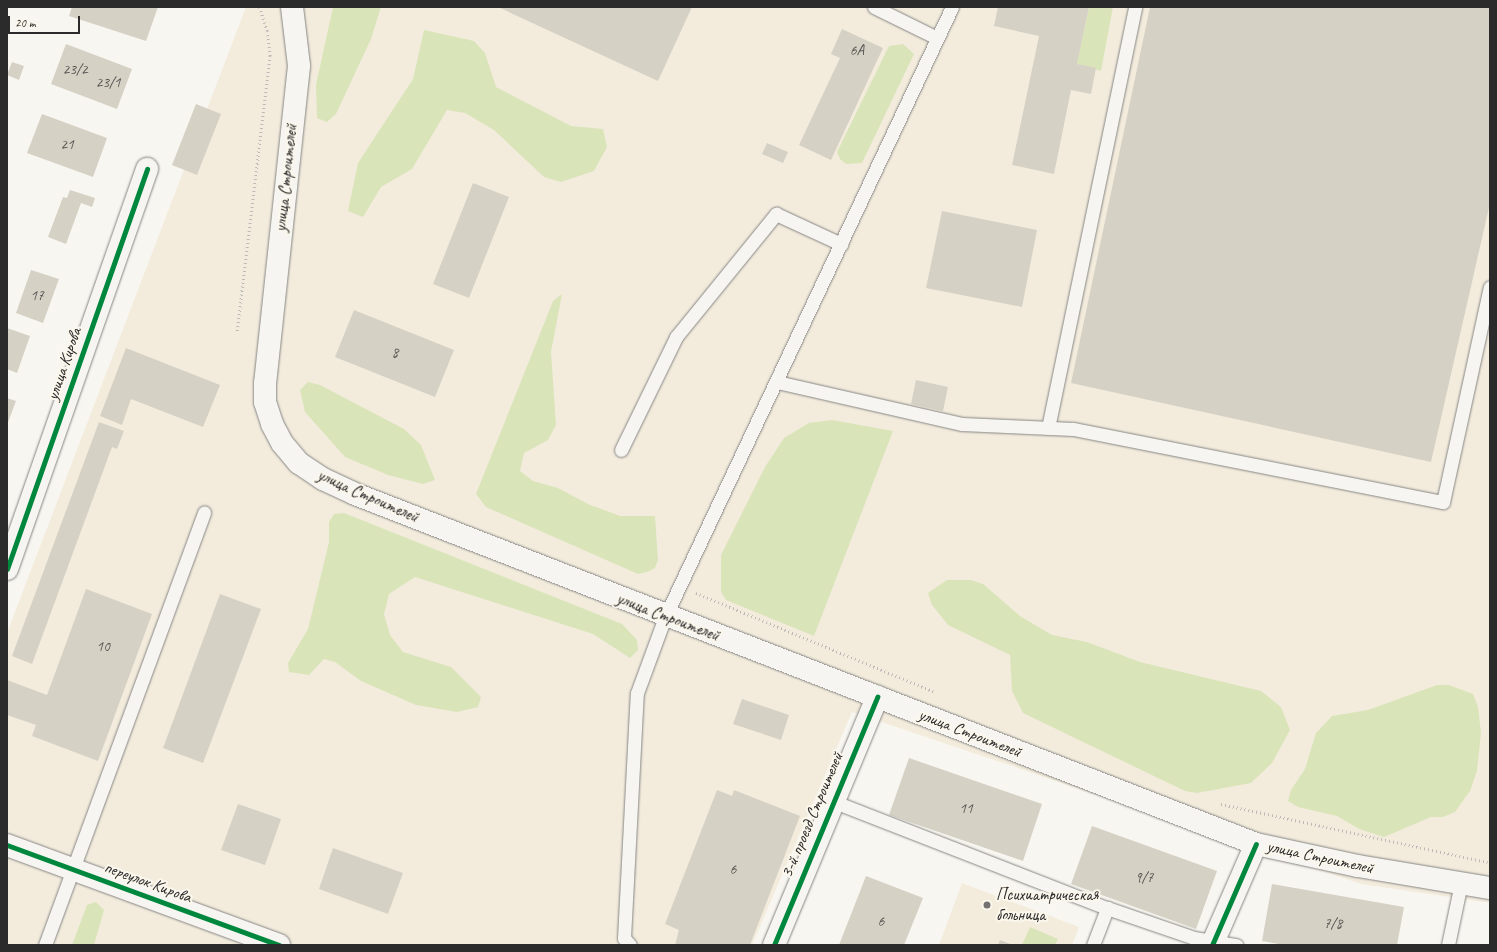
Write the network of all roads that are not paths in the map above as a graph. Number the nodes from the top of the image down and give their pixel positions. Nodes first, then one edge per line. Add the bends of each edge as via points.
1 (292, 7) edge
2 (874, 7) edge
3 (952, 7) edge
4 (1135, 7) edge
5 (937, 38) junction
6 (147, 169) dead end
7 (841, 244) junction
8 (1490, 287) edge
9 (777, 382) junction
10 (1048, 428) junction
11 (621, 450) dead end
12 (204, 512) dead end
13 (7, 569) edge
14 (665, 617) junction
15 (877, 697) junction
16 (832, 801) junction
17 (1256, 844) junction
18 (7, 845) edge
19 (73, 869) junction
20 (1460, 883) junction
21 (1490, 888) edge
22 (1107, 908) junction
23 (1213, 943) edge
24 (45, 945) edge
25 (279, 945) edge
26 (630, 945) edge
27 (774, 945) edge
28 (1093, 945) edge
29 (1236, 945) edge
30 (1448, 945) edge

1 - 14 main road, улица Строителей via 299,66 264,383 265,402 282,443 299,463 323,479 355,494
2 - 5 lane
3 - 5 lane
4 - 10 lane
5 - 7 lane
6 - 13 main road, улица Кирова
7 - 9 lane
7 - 11 lane via 776,214 676,337
8 - 10 lane via 1443,502 1073,429
9 - 10 lane via 962,424
9 - 14 lane
12 - 19 lane
14 - 15 main road, улица Строителей
14 - 26 lane via 637,693 624,938
15 - 16 main road, 3-й проезд Строителей
15 - 17 main road, улица Строителей
16 - 22 lane
16 - 27 main road, 3-й проезд Строителей
17 - 20 main road, улица Строителей via 1358,866
17 - 23 main road
18 - 19 main road, переулок Кирова
19 - 24 lane
19 - 25 main road, переулок Кирова
20 - 21 main road, улица Строителей
20 - 30 lane
22 - 23 lane
22 - 28 lane
23 - 29 lane

